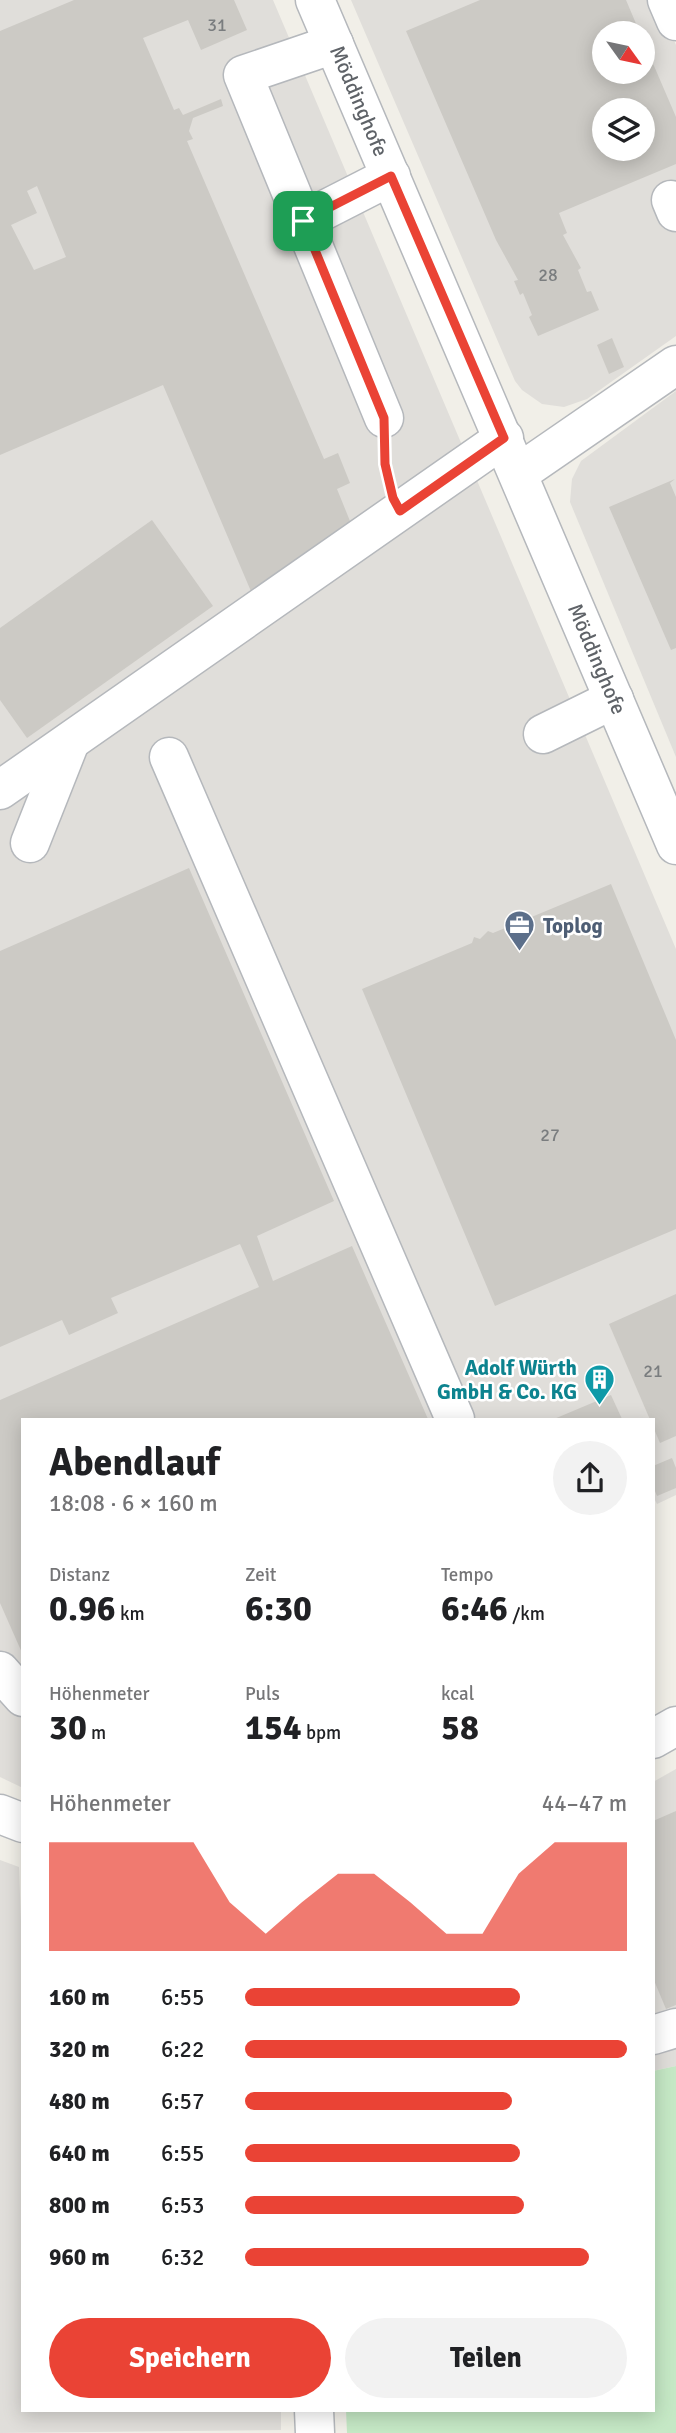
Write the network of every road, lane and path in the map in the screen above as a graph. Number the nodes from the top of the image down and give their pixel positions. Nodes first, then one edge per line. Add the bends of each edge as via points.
1 (315, 0) edge
2 (667, 0) edge
3 (676, 21) edge
4 (334, 44) junction
5 (391, 176) junction
6 (303, 221) junction
7 (676, 365) edge
8 (384, 418) joint
9 (504, 438) junction
10 (519, 473) junction
11 (400, 511) junction
12 (614, 699) junction
13 (543, 734) dead end
14 (70, 741) junction
15 (169, 757) dead end
16 (0, 790) edge
17 (30, 843) dead end
18 (676, 845) edge
19 (455, 1418) edge
20 (0, 1671) edge
21 (21, 1694) edge
22 (676, 1726) edge
23 (655, 1738) edge
24 (0, 1814) edge
25 (21, 1822) edge
26 (676, 2028) edge
27 (655, 2034) edge
28 (314, 2412) edge
29 (315, 2433) edge

1 - 4 street, Möddinghofe
2 - 3 street
4 - 5 street, Möddinghofe
4 - 6 street via 243,75
5 - 6 street
5 - 9 street, Möddinghofe
6 - 8 street
7 - 10 street
8 - 11 path via 385,464
9 - 10 street, Möddinghofe
9 - 11 street
10 - 12 street, Möddinghofe
11 - 14 street
12 - 13 street
12 - 18 street, Möddinghofe
14 - 16 street
14 - 17 street
15 - 19 street
20 - 21 street
22 - 23 street
24 - 25 street
26 - 27 street
28 - 29 street

